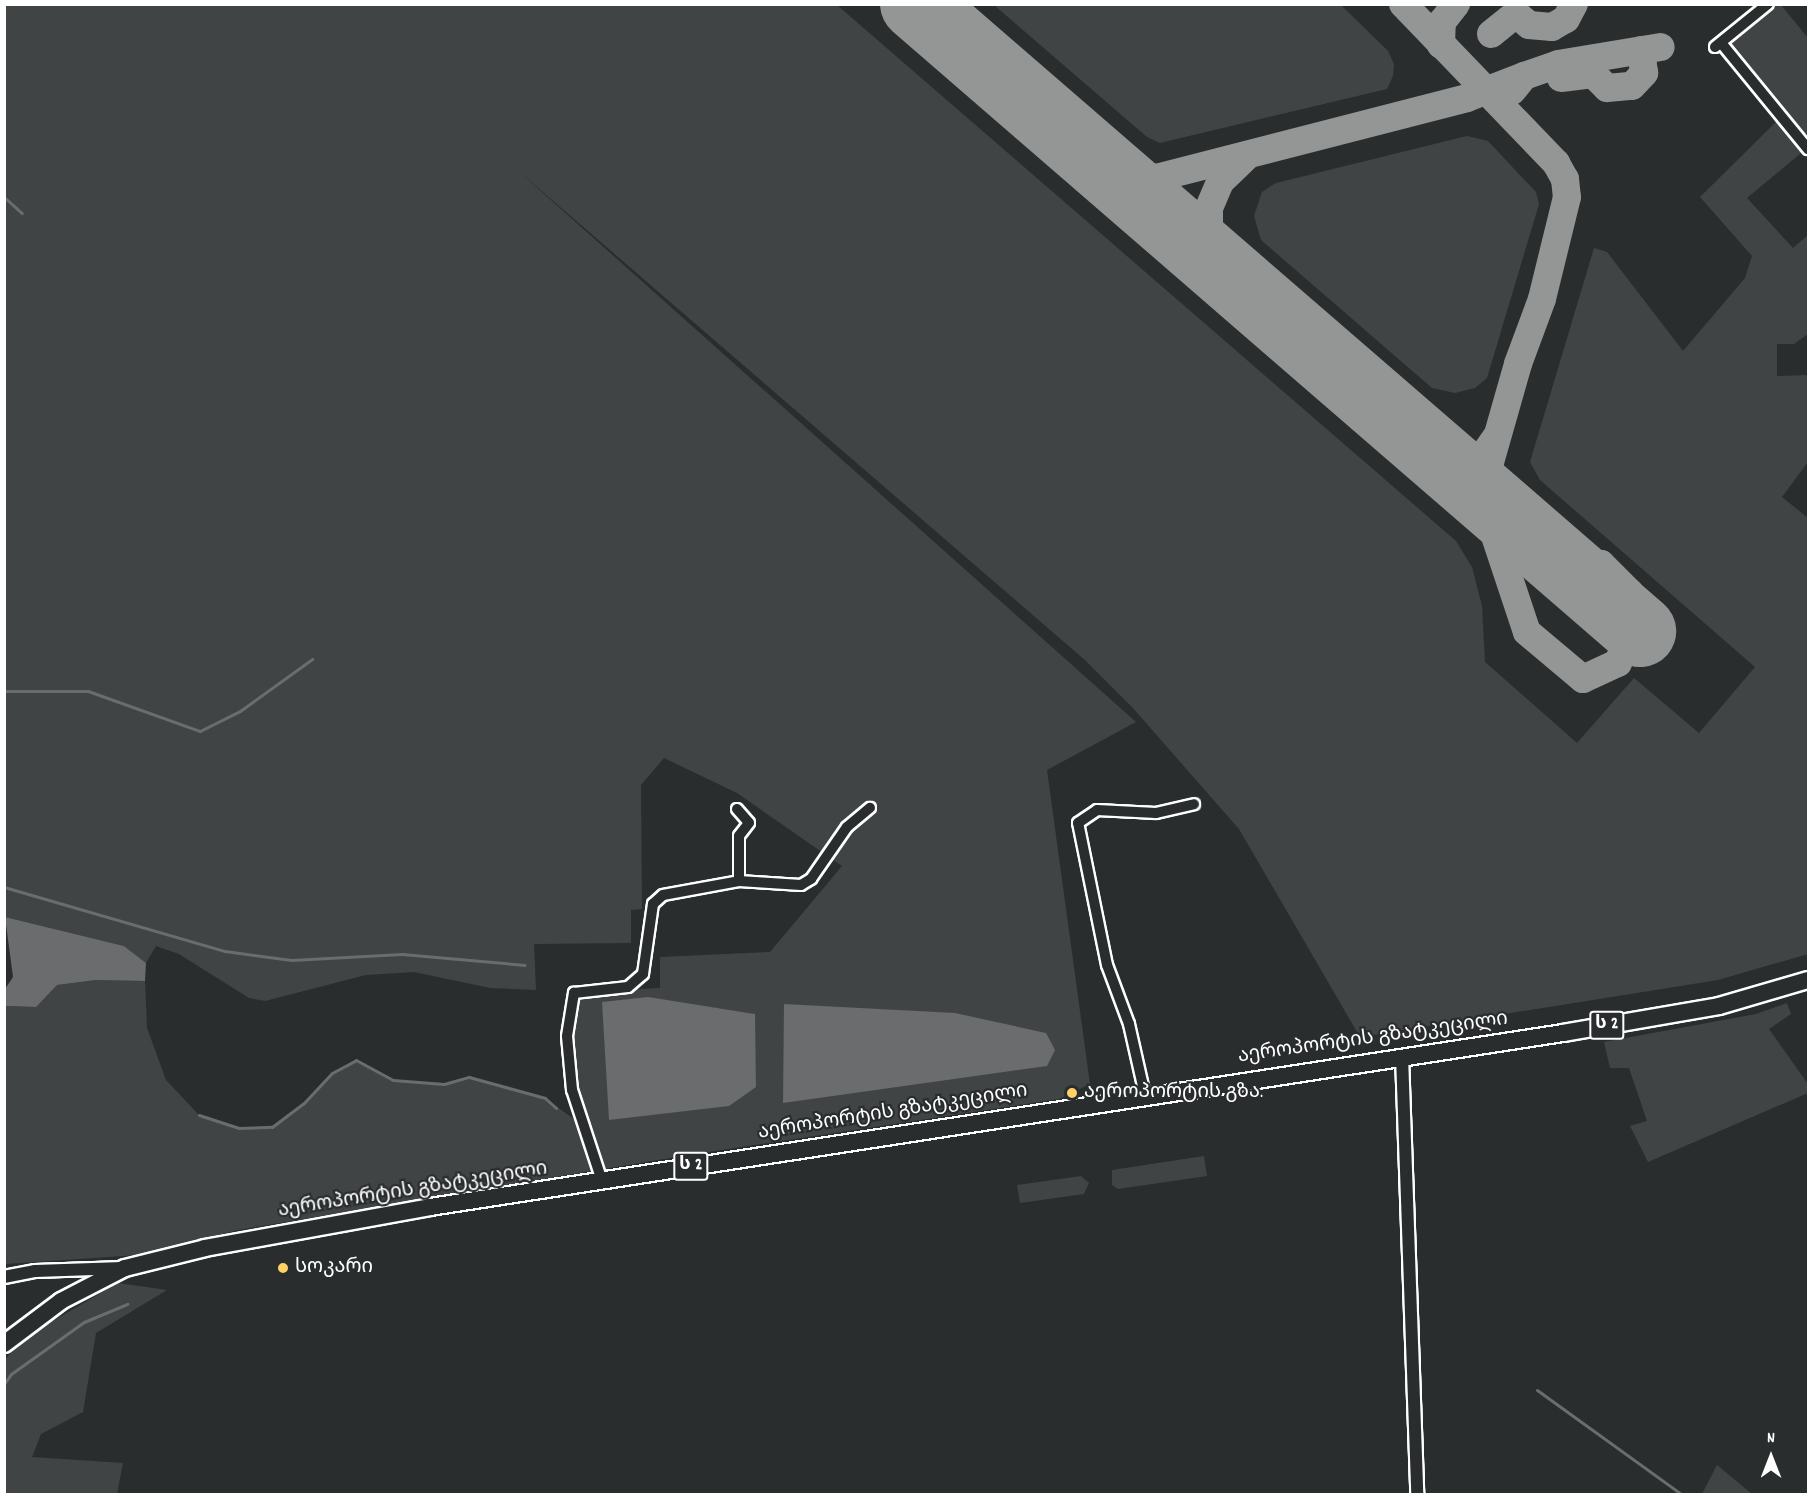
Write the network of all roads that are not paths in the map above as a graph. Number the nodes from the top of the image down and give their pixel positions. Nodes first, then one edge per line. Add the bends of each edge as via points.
1 (1768, 4) edge
2 (1809, 149) edge
3 (1194, 804) dead end
4 (870, 808) dead end
5 (737, 809) dead end
6 (739, 881) junction
7 (1809, 980) edge
8 (1402, 1056) junction
9 (1145, 1095) junction
10 (602, 1181) junction
11 (125, 1268) junction
12 (4, 1277) edge
13 (4, 1344) edge
14 (1417, 1494) edge

1 - 2 street via 1718,45
3 - 9 street via 1156,813 1096,810 1077,823 1107,965 1129,1024
4 - 6 street via 847,826 811,879 801,885
5 - 6 street via 749,824 739,836
6 - 10 street via 663,895 653,904 643,974 628,987 574,993 567,1036 572,1090
7 - 8 highway, აეროპორტის გზატკეცილი / ს 2 via 1719,1006
8 - 9 highway, აეროპორტის გზატკეცილი / ს 2
8 - 14 street
9 - 10 highway, აეროპორტის გზატკეცილი / ს 2
10 - 11 highway, აეროპორტის გზატკეცილი / ს 2 via 215,1246
11 - 12 street via 35,1271
11 - 13 highway, აეროპორტის გზატკეცილი / ს 2 via 61,1301

